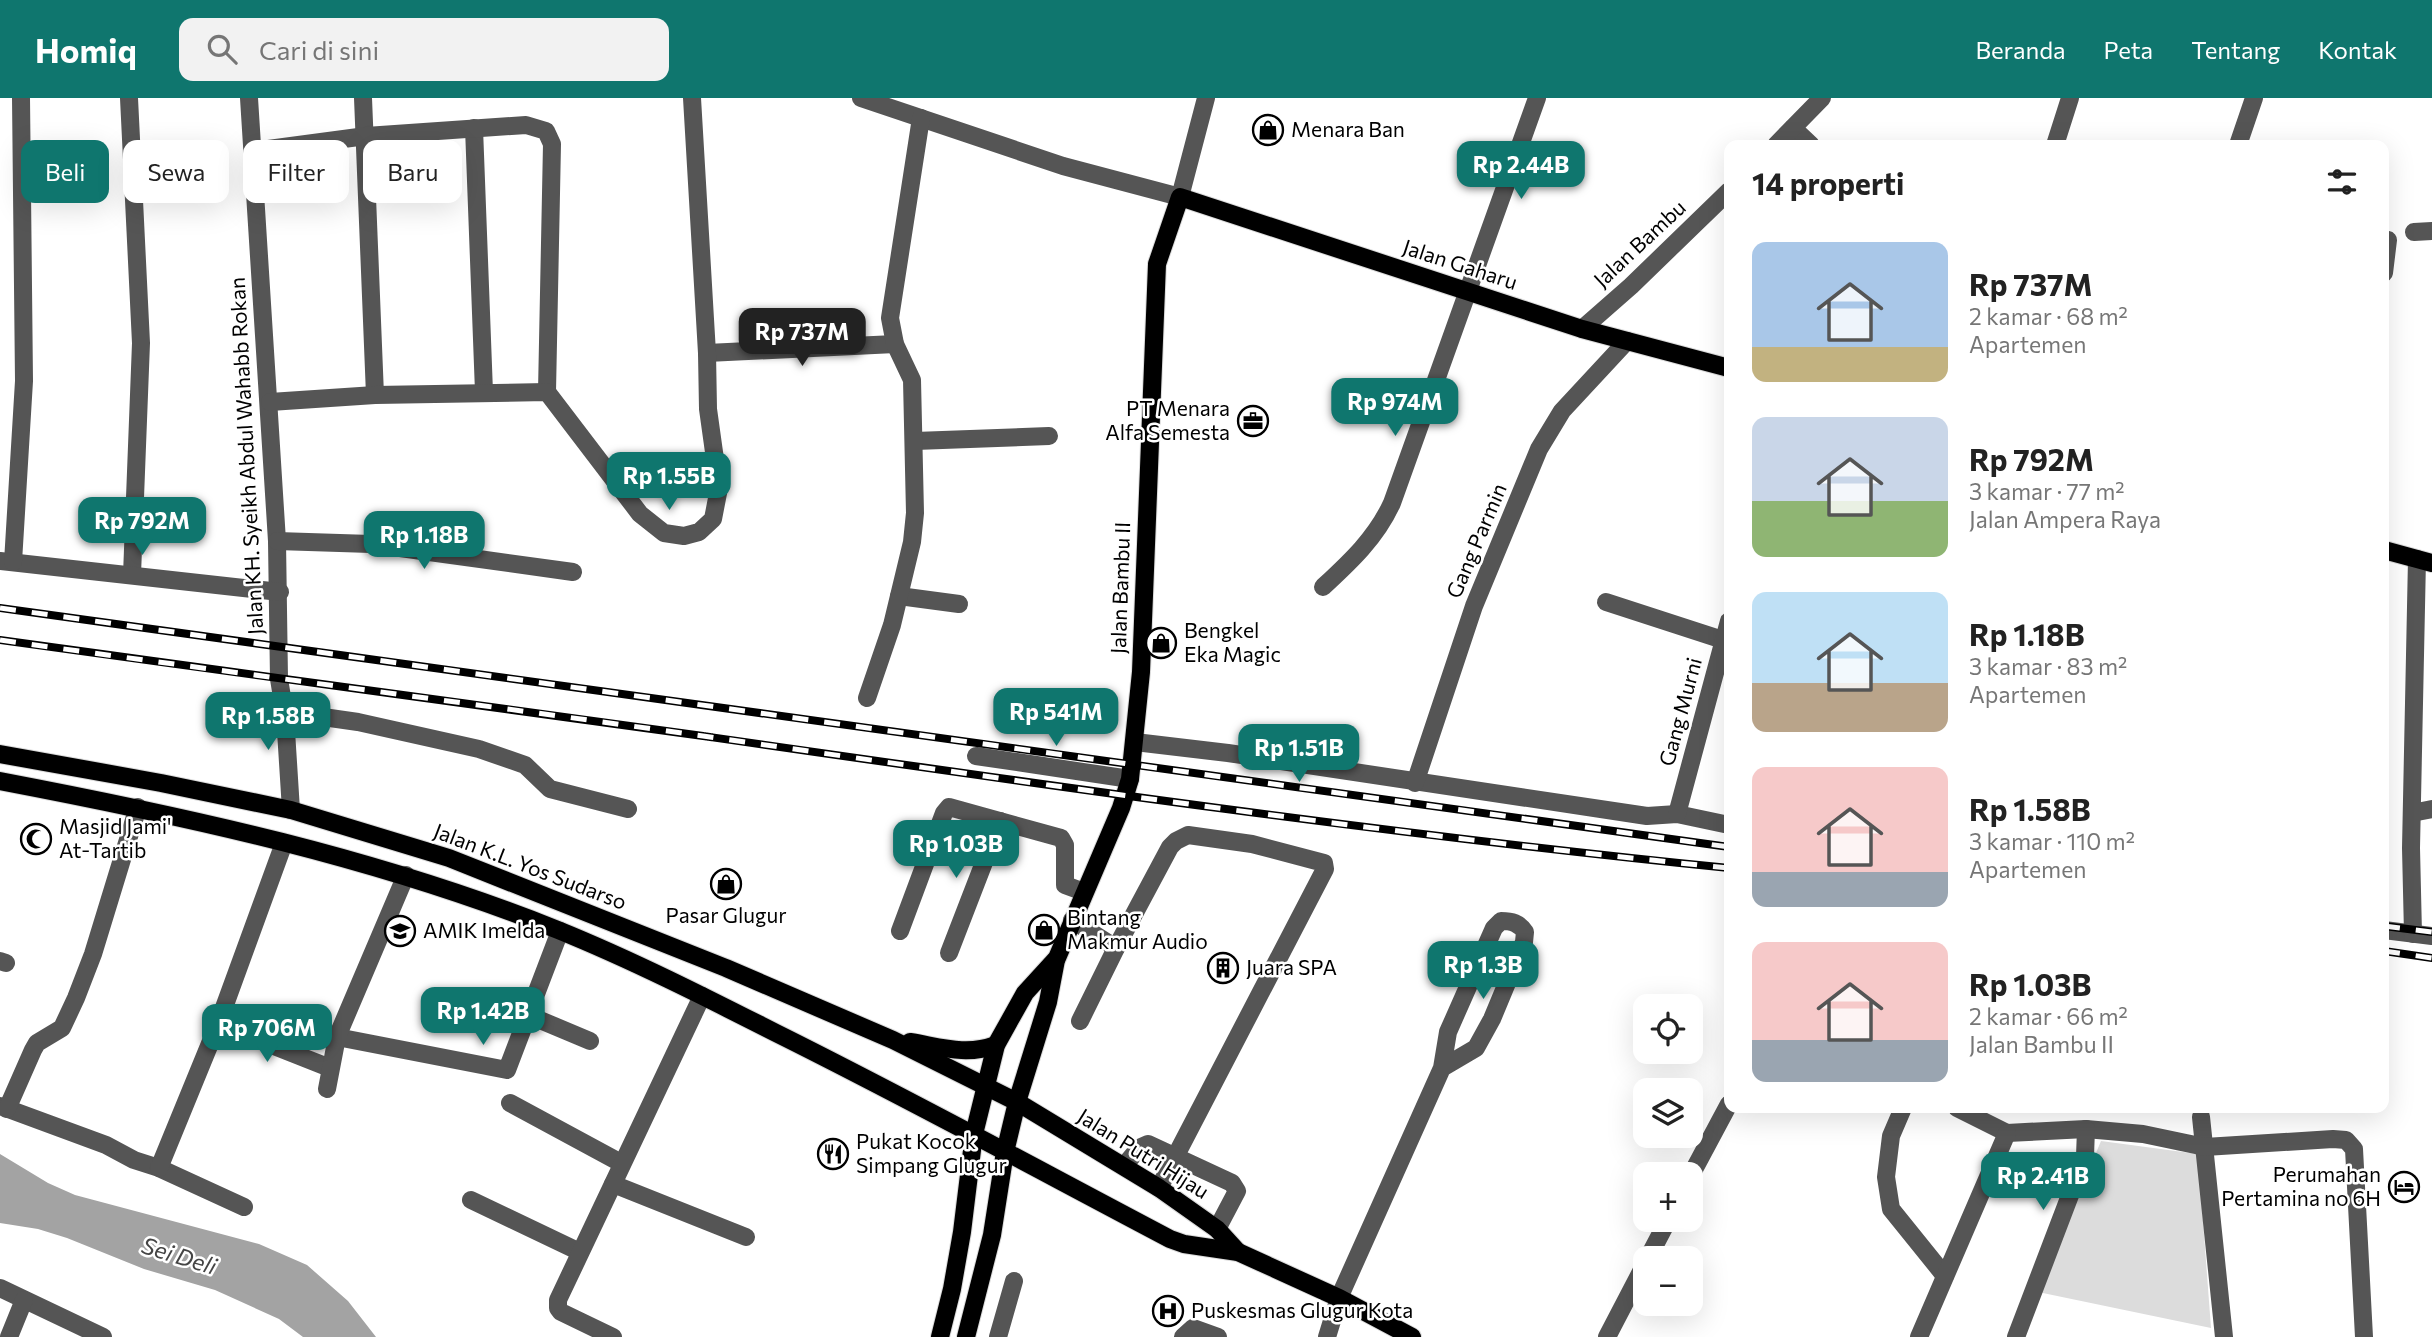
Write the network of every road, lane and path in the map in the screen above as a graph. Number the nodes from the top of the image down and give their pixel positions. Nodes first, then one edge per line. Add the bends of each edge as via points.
1 (21, 98) edge
2 (129, 98) edge
3 (249, 98) edge
4 (363, 98) edge
5 (692, 98) edge
6 (861, 98) edge
7 (1206, 98) edge
8 (1537, 98) edge
9 (1822, 98) edge
10 (2070, 98) edge
11 (2254, 98) edge
12 (895, 103) edge
13 (921, 118) junction
14 (474, 128) junction
15 (1793, 128) junction
16 (366, 136) junction
17 (252, 140) edge
18 (336, 140) edge
19 (1781, 140) edge
20 (1806, 140) edge
21 (2057, 140) edge
22 (2240, 140) edge
23 (1724, 196) edge
24 (1180, 197) junction
25 (257, 203) edge
26 (1469, 291) junction
27 (1590, 331) junction
28 (1626, 341) junction
29 (895, 344) junction
30 (707, 353) junction
31 (1724, 367) edge
32 (484, 392) junction
33 (547, 392) junction
34 (376, 395) junction
35 (270, 402) junction
36 (1049, 436) dead end
37 (915, 440) junction
38 (277, 541) junction
39 (2389, 551) edge
40 (2424, 561) edge
41 (7, 562) edge
42 (573, 572) dead end
43 (132, 575) junction
44 (1322, 587) dead end
45 (279, 592) junction
46 (898, 596) junction
47 (1606, 603) dead end
48 (959, 604) dead end
49 (1724, 637) edge
50 (1723, 640) junction
51 (867, 698) dead end
52 (285, 715) junction
53 (1135, 742) junction
54 (0, 754) edge
55 (976, 756) dead end
56 (1130, 779) junction
57 (0, 781) edge
58 (1415, 783) junction
59 (138, 807) junction
60 (628, 809) dead end
61 (292, 810) junction
62 (2432, 810) edge
63 (2412, 813) junction
64 (1677, 814) junction
65 (1000, 821) junction
66 (1724, 824) edge
67 (284, 843) junction
68 (406, 875) junction
69 (1084, 892) junction
70 (1072, 920) junction
71 (560, 931) junction
72 (900, 931) dead end
73 (2389, 931) edge
74 (2413, 934) junction
75 (2432, 936) edge
76 (1116, 948) junction
77 (949, 953) dead end
78 (1057, 958) junction
79 (702, 996) junction
80 (528, 1015) junction
81 (1080, 1021) dead end
82 (218, 1024) junction
83 (337, 1037) junction
84 (893, 1040) junction
85 (590, 1041) dead end
86 (996, 1045) junction
87 (330, 1068) junction
88 (1442, 1068) junction
89 (986, 1085) junction
90 (327, 1089) dead end
91 (1017, 1102) junction
92 (510, 1104) dead end
93 (3, 1107) edge
94 (1724, 1113) edge
95 (1901, 1113) edge
96 (1966, 1113) edge
97 (2201, 1117) dead end
98 (2086, 1129) junction
99 (2007, 1133) junction
100 (974, 1134) junction
101 (2205, 1147) junction
102 (1005, 1152) junction
103 (1175, 1155) junction
104 (1698, 1162) edge
105 (621, 1163) junction
106 (1124, 1166) junction
107 (159, 1168) junction
108 (613, 1184) junction
109 (1159, 1188) junction
110 (471, 1200) dead end
111 (244, 1207) dead end
112 (1217, 1228) junction
113 (746, 1237) dead end
114 (580, 1252) junction
115 (1238, 1252) junction
116 (1945, 1276) junction
117 (1014, 1281) dead end
118 (1633, 1287) edge
119 (0, 1289) edge
120 (1339, 1298) junction
121 (24, 1300) junction
122 (9, 1337) edge
123 (103, 1337) edge
124 (614, 1337) edge
125 (940, 1337) edge
126 (966, 1337) edge
127 (998, 1337) edge
128 (1183, 1337) edge
129 (1218, 1337) edge
130 (1327, 1337) edge
131 (1412, 1337) edge
132 (1607, 1337) edge
133 (1919, 1337) edge
134 (2016, 1337) edge
135 (2224, 1337) edge
136 (2364, 1337) edge

1 - 41 street via 24,381
2 - 43 street via 141,343
3 - 17 street, Jalan KH. Syeikh Abdul Wahabb Rokan
4 - 16 street
5 - 30 street
6 - 12 street
7 - 24 street, Jalan Bambu II
8 - 26 street
9 - 15 street
10 - 21 street
11 - 22 street
12 - 13 street
13 - 24 street via 1063,166
13 - 29 street via 890,317
14 - 16 street
14 - 32 street
14 - 33 street via 537,127 546,131 552,144
15 - 19 street
15 - 20 street
16 - 18 street
16 - 34 street
23 - 27 street, Jalan Bambu
24 - 26 main road, Jalan Gaharu
24 - 53 main road, Jalan Bambu II via 1157,264
25 - 35 street, Jalan KH. Syeikh Abdul Wahabb Rokan
26 - 27 main road, Jalan Gaharu
26 - 44 street via 1384,520 1351,561
27 - 28 main road, Jalan Gaharu
28 - 31 main road, Jalan Gaharu
28 - 58 street, Gang Parmin via 1562,411 1543,442 1474,606
29 - 30 street
29 - 37 street via 912,380
30 - 33 street via 717,508 699,532 684,536 664,533 640,514
32 - 33 street
32 - 34 street
34 - 35 street
35 - 38 street, Jalan KH. Syeikh Abdul Wahabb Rokan
36 - 37 street
37 - 46 street via 912,542
38 - 42 street via 371,544
38 - 45 street, Jalan KH. Syeikh Abdul Wahabb Rokan
39 - 40 main road
40 - 63 street
41 - 43 street
43 - 45 street
45 - 52 street, Jalan KH. Syeikh Abdul Wahabb Rokan via 279,679
46 - 48 street
46 - 51 street
47 - 50 street
49 - 50 street, Gang Murni
50 - 64 street, Gang Murni
52 - 60 street via 358,722 479,749 525,765 550,789
52 - 61 street, Jalan KH. Syeikh Abdul Wahabb Rokan
53 - 56 main road, Jalan Bambu II
53 - 58 street
54 - 61 main road, Jalan K.L. Yos Sudarso
55 - 56 street
56 - 69 main road, Jalan Bambu II
57 - 59 main road
58 - 64 street via 1647,816
59 - 67 main road
59 - 93 street via 76,998 62,1028 37,1043
61 - 84 main road, Jalan K.L. Yos Sudarso via 449,858
62 - 63 street
63 - 74 street
64 - 66 street
65 - 69 street via 1061,838 1065,885
65 - 72 street via 947,809
65 - 77 street
67 - 68 main road
67 - 82 street
68 - 71 main road
68 - 83 street
69 - 70 main road, Jalan Bambu II
70 - 76 street
70 - 78 main road, Jalan Bambu II
71 - 79 main road
71 - 80 street
73 - 74 street
74 - 75 street
76 - 81 street
76 - 103 street via 1170,847 1188,835 1252,844 1324,863 1325,869
78 - 86 main road, Jalan Bambu II via 1025,993
78 - 91 main road
79 - 100 main road
79 - 105 street
80 - 83 street via 507,1070
80 - 85 street
82 - 87 street
82 - 107 street
83 - 87 street
84 - 86 main road via 967,1051
84 - 89 main road, Jalan K.L. Yos Sudarso
86 - 89 main road, Jalan Bambu II
87 - 90 street
88 - 88 street via 1448,1032 1494,928 1501,921 1521,926 1524,942 1476,1048
88 - 120 street
89 - 91 main road, Jalan K.L. Yos Sudarso
89 - 100 main road, Jalan Bambu II
91 - 102 main road
91 - 106 main road, Jalan Putri Hijau
92 - 105 street
93 - 107 street
94 - 104 street
95 - 116 street via 1891,1136 1886,1177 1891,1209
96 - 99 street
97 - 101 street
98 - 99 street
98 - 101 street
98 - 134 street via 2085,1156
99 - 116 street
100 - 102 main road
100 - 125 main road, Jalan Bambu II via 962,1232
101 - 135 street
101 - 136 street via 2333,1139 2351,1144
102 - 115 main road, Jalan Putri Hijau via 1170,1239
102 - 126 main road via 992,1235
103 - 106 street via 1148,1144
103 - 109 street
103 - 112 street via 1232,1183 1237,1191
105 - 108 street
106 - 109 main road, Jalan Putri Hijau
107 - 111 street
108 - 113 street
108 - 114 street
109 - 112 main road, Jalan Putri Hijau
110 - 114 street
112 - 115 main road, Jalan Putri Hijau
114 - 124 street via 558,1308
115 - 120 main road, Jalan Putri Hijau
116 - 133 street
117 - 127 street
118 - 132 street
119 - 121 street
120 - 130 street
120 - 131 main road, Jalan Putri Hijau
121 - 122 street
121 - 123 street
128 - 129 street via 1193,1328

